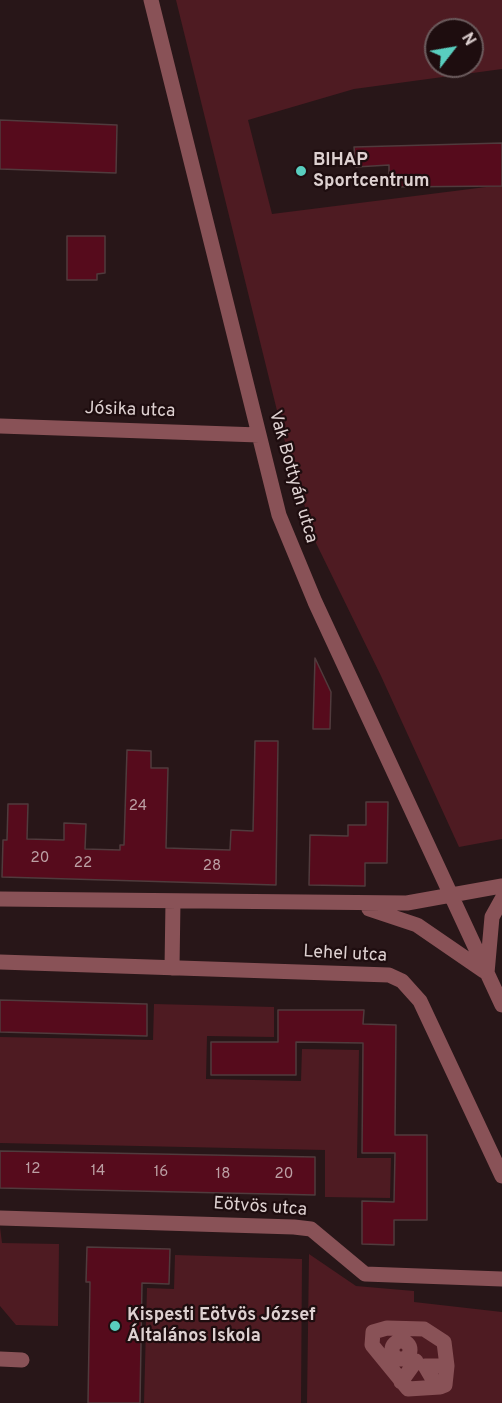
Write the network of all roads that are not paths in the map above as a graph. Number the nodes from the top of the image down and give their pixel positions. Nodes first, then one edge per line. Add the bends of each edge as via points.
1 (151, 0) edge
2 (0, 426) edge
3 (258, 435) junction
4 (502, 886) edge
5 (450, 896) junction
6 (0, 899) edge
7 (502, 899) edge
8 (173, 901) junction
9 (353, 904) junction
10 (0, 962) edge
11 (172, 968) junction
12 (487, 973) junction
13 (502, 1005) edge
14 (502, 1176) edge
15 (0, 1218) edge
16 (502, 1279) edge
17 (0, 1359) edge
18 (22, 1360) dead end
19 (406, 1360) junction
20 (447, 1366) junction
21 (401, 1382) junction
22 (433, 1387) junction

1 - 3 street, Vak Bottyán utca
2 - 3 street, Jósika utca
3 - 5 street, Vak Bottyán utca via 290,544
4 - 5 street
5 - 9 street via 423,902
5 - 12 street, Vak Bottyán utca
6 - 8 street
7 - 12 street via 492,917
8 - 9 street
8 - 11 street
9 - 12 street via 417,925
10 - 11 street, Lehel utca
11 - 14 street, Lehel utca via 369,973 402,981 420,1001
12 - 13 street, Vak Bottyán utca
15 - 16 street, Eötvös utca via 311,1229 365,1275
17 - 18 street
19 - 20 street
19 - 20 street via 372,1345 373,1332 387,1328 424,1329 444,1342
19 - 21 street
19 - 21 street
19 - 22 street via 432,1378
20 - 22 street via 445,1385
21 - 22 street via 408,1389

